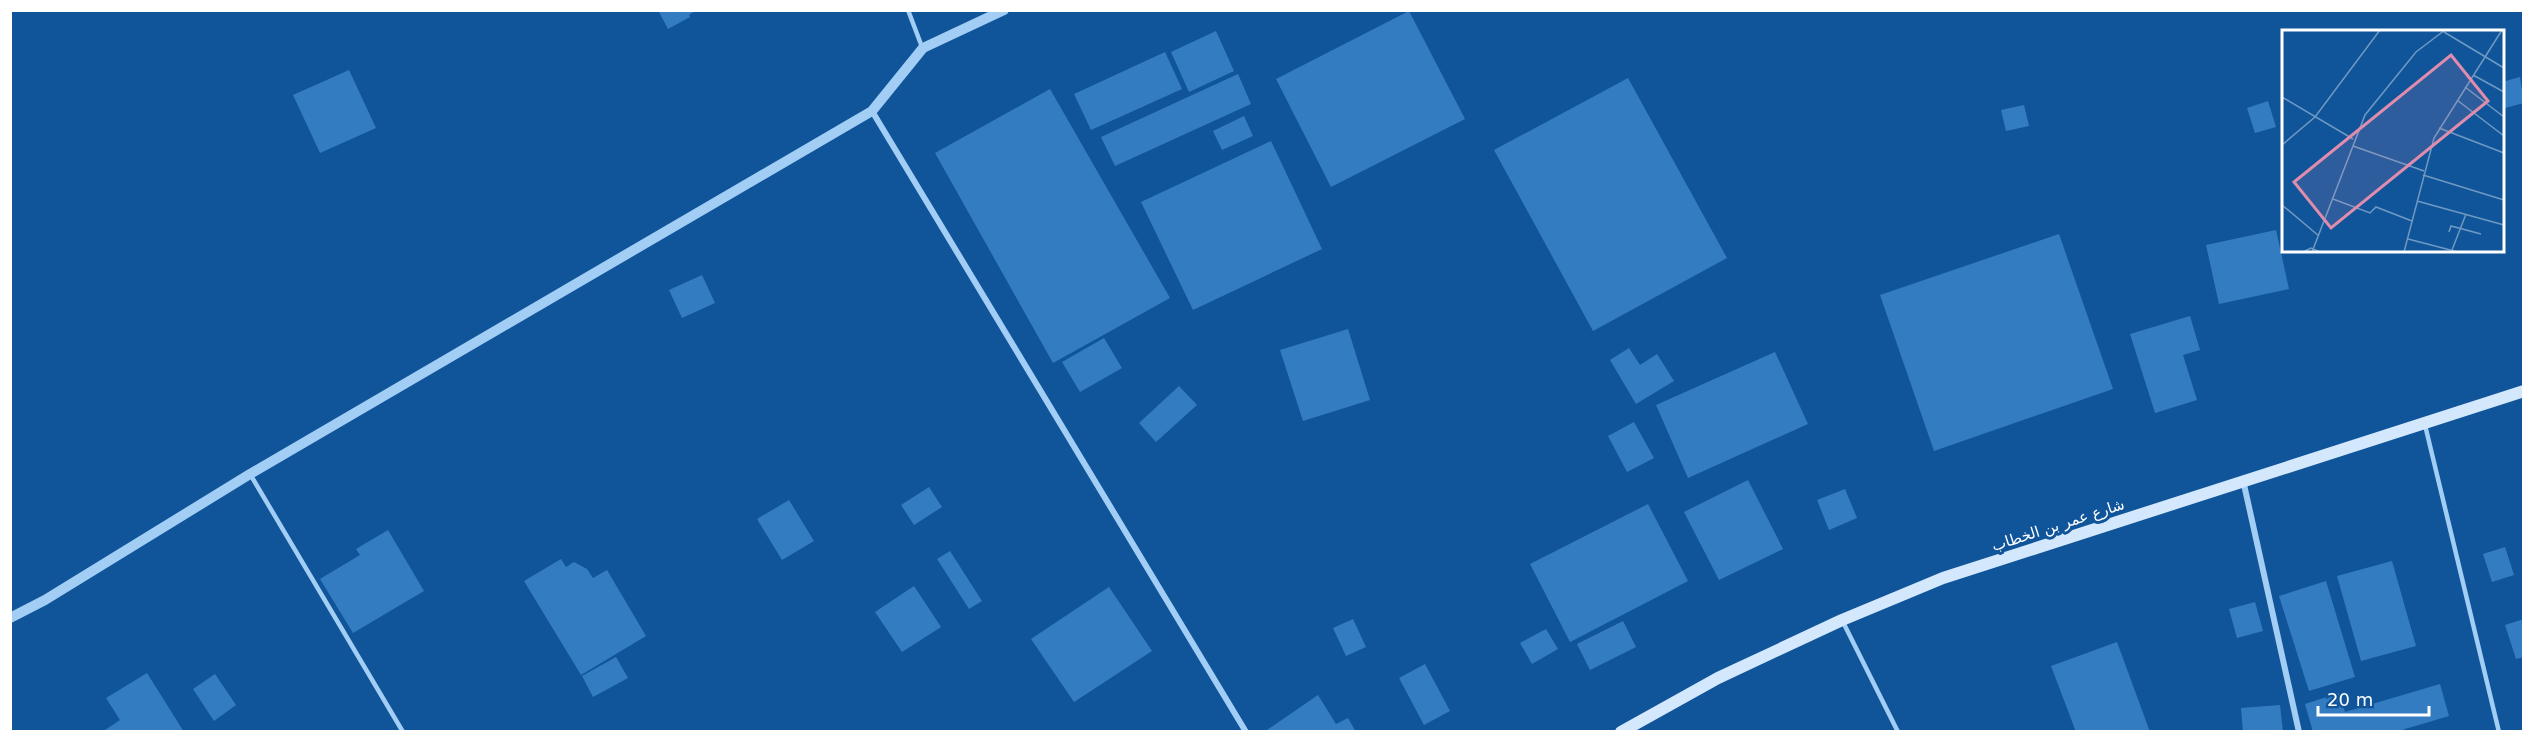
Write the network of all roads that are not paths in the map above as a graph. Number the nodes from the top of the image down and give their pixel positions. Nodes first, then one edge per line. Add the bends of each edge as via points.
1 (908, 10) edge
2 (1004, 10) edge
3 (923, 48) junction
4 (872, 111) junction
5 (2523, 391) edge
6 (2425, 424) junction
7 (250, 474) junction
8 (2242, 480) junction
9 (10, 618) edge
10 (1842, 620) junction
11 (404, 732) edge
12 (1246, 732) edge
13 (1621, 732) edge
14 (1898, 732) edge
15 (2299, 732) edge
16 (2499, 732) edge

1 - 3 lane
2 - 3 street
3 - 4 street
4 - 7 street
4 - 12 street
5 - 6 main road, شارع عمر بن الخطاب
6 - 8 main road, شارع عمر بن الخطاب
6 - 16 lane
7 - 9 street
7 - 11 lane
8 - 10 main road, شارع عمر بن الخطاب via 1943,578
8 - 15 street
10 - 13 main road, شارع عمر بن الخطاب via 1718,678
10 - 14 lane

